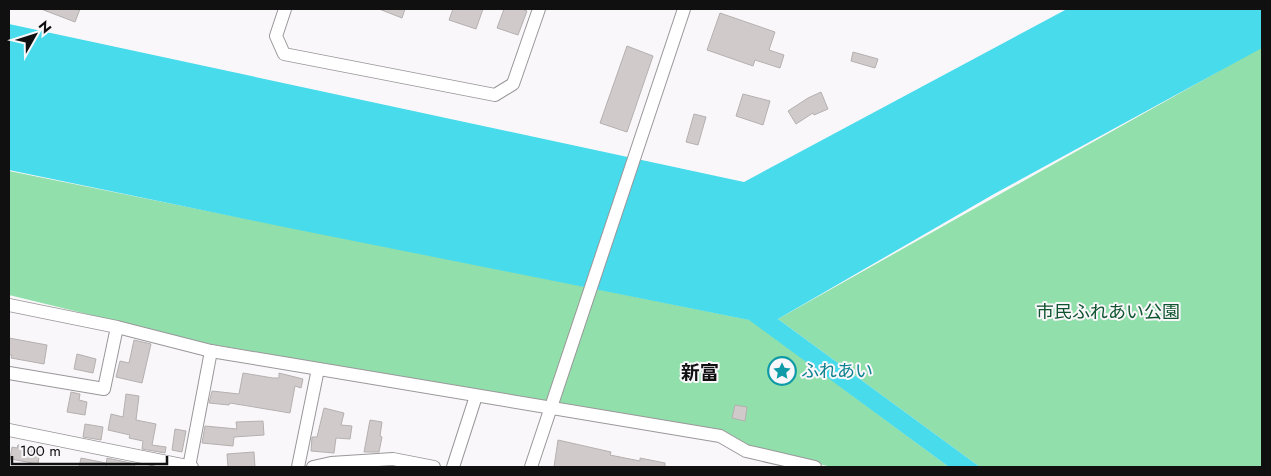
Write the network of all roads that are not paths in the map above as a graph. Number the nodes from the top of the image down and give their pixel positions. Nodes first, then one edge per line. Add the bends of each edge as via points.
1 (285, 9) edge
2 (539, 9) edge
3 (684, 9) edge
4 (9, 304) edge
5 (116, 328) junction
6 (211, 351) junction
7 (318, 370) junction
8 (9, 373) edge
9 (476, 396) junction
10 (550, 408) junction
11 (9, 430) edge
12 (359, 464) edge
13 (806, 466) edge
14 (190, 467) edge
15 (298, 467) edge
16 (313, 467) edge
17 (434, 467) edge
18 (453, 467) edge
19 (531, 467) edge

1 - 2 street via 276,36 284,54 495,95 513,84
3 - 10 street
4 - 5 street
5 - 6 street
5 - 8 street via 104,389
6 - 7 street
6 - 14 street
7 - 9 street
7 - 15 street
9 - 10 street
9 - 18 street
10 - 13 street via 720,436 746,451
10 - 19 street
11 - 14 street
12 - 16 street via 331,463
12 - 17 street via 393,459

